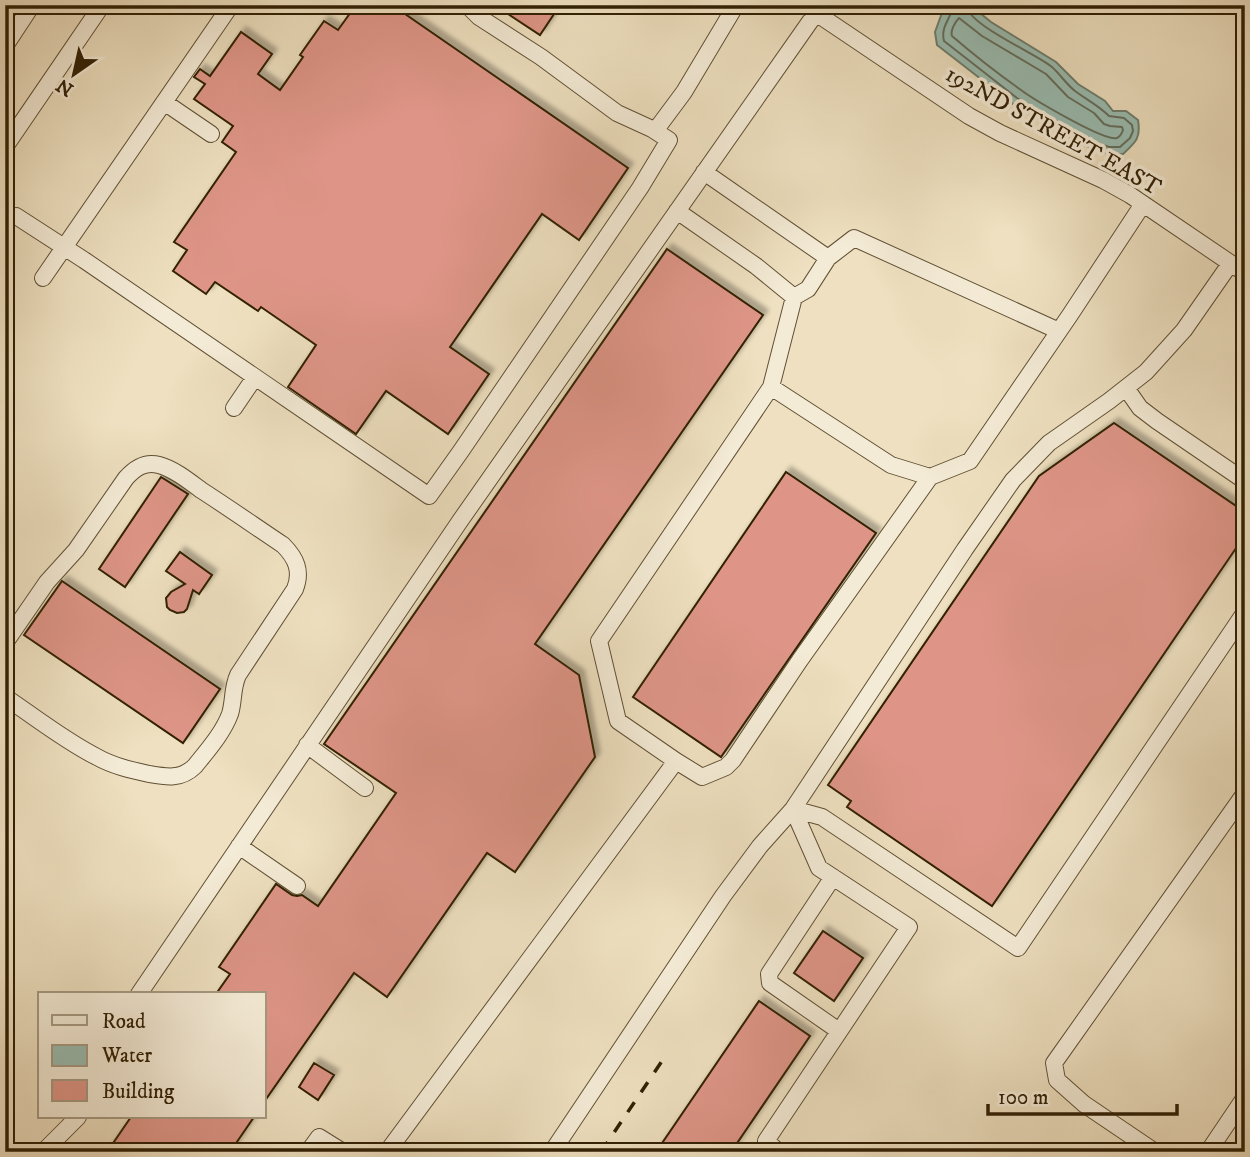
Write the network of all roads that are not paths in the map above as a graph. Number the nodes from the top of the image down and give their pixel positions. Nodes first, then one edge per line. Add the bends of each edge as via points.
1 (32, 5) edge
2 (102, 5) edge
3 (231, 5) edge
4 (467, 5) edge
5 (736, 5) edge
6 (810, 9) edge
7 (5, 46) edge
8 (164, 102) junction
9 (655, 131) junction
10 (211, 134) dead end
11 (5, 147) edge
12 (704, 172) junction
13 (1143, 204) junction
14 (677, 211) junction
15 (16, 216) dead end
16 (64, 247) junction
17 (828, 258) junction
18 (1230, 264) junction
19 (1245, 273) edge
20 (43, 278) dead end
21 (794, 297) junction
22 (1059, 331) junction
23 (255, 377) junction
24 (771, 387) junction
25 (1126, 388) junction
26 (234, 408) dead end
27 (930, 477) junction
28 (1245, 481) edge
29 (1245, 612) edge
30 (5, 643) edge
31 (5, 697) edge
32 (307, 746) junction
33 (676, 761) junction
34 (365, 788) dead end
35 (1245, 793) edge
36 (793, 809) junction
37 (239, 846) junction
38 (833, 877) junction
39 (297, 886) dead end
40 (140, 992) edge
41 (839, 1031) junction
42 (1245, 1097) edge
43 (77, 1118) edge
44 (43, 1152) edge
45 (308, 1152) edge
46 (343, 1152) edge
47 (387, 1152) edge
48 (552, 1152) edge
49 (779, 1152) edge
50 (1155, 1152) edge
51 (1208, 1152) edge

1 - 7 street
2 - 11 street
3 - 8 street
4 - 9 street via 617,113
5 - 9 street
6 - 12 street
6 - 13 street, 192ND STREET EAST via 969,116
8 - 10 street
8 - 16 street
9 - 23 street via 669,140 640,188 429,496
12 - 14 street
12 - 17 street
13 - 18 street, 192ND STREET EAST
13 - 22 street
14 - 21 street
14 - 32 street
15 - 16 street
16 - 20 street
16 - 23 street
17 - 21 street via 808,289
17 - 22 street via 854,238
18 - 19 street, 192ND STREET EAST
18 - 25 street via 1184,330
21 - 24 street
22 - 27 street via 970,460
23 - 26 street
24 - 27 street via 891,465
24 - 33 street via 599,641 618,721
25 - 28 street via 1140,408
25 - 36 street via 1049,443 1013,480
27 - 33 street via 733,760 702,776
29 - 36 street via 1018,948 822,817
30 - 31 street via 126,478 140,466 160,465 181,476 283,545 298,567 295,589 238,675 225,724 195,766 180,776 150,774 98,758
32 - 34 street
32 - 37 street
33 - 47 street
35 - 50 street via 1054,1063 1057,1080 1084,1104
36 - 38 street via 819,867
36 - 48 street via 723,896
37 - 39 street
37 - 40 street
38 - 41 street via 769,974 770,983
38 - 41 street via 909,927
41 - 49 street via 766,1141
42 - 51 street
43 - 44 street
45 - 46 street via 319,1137

